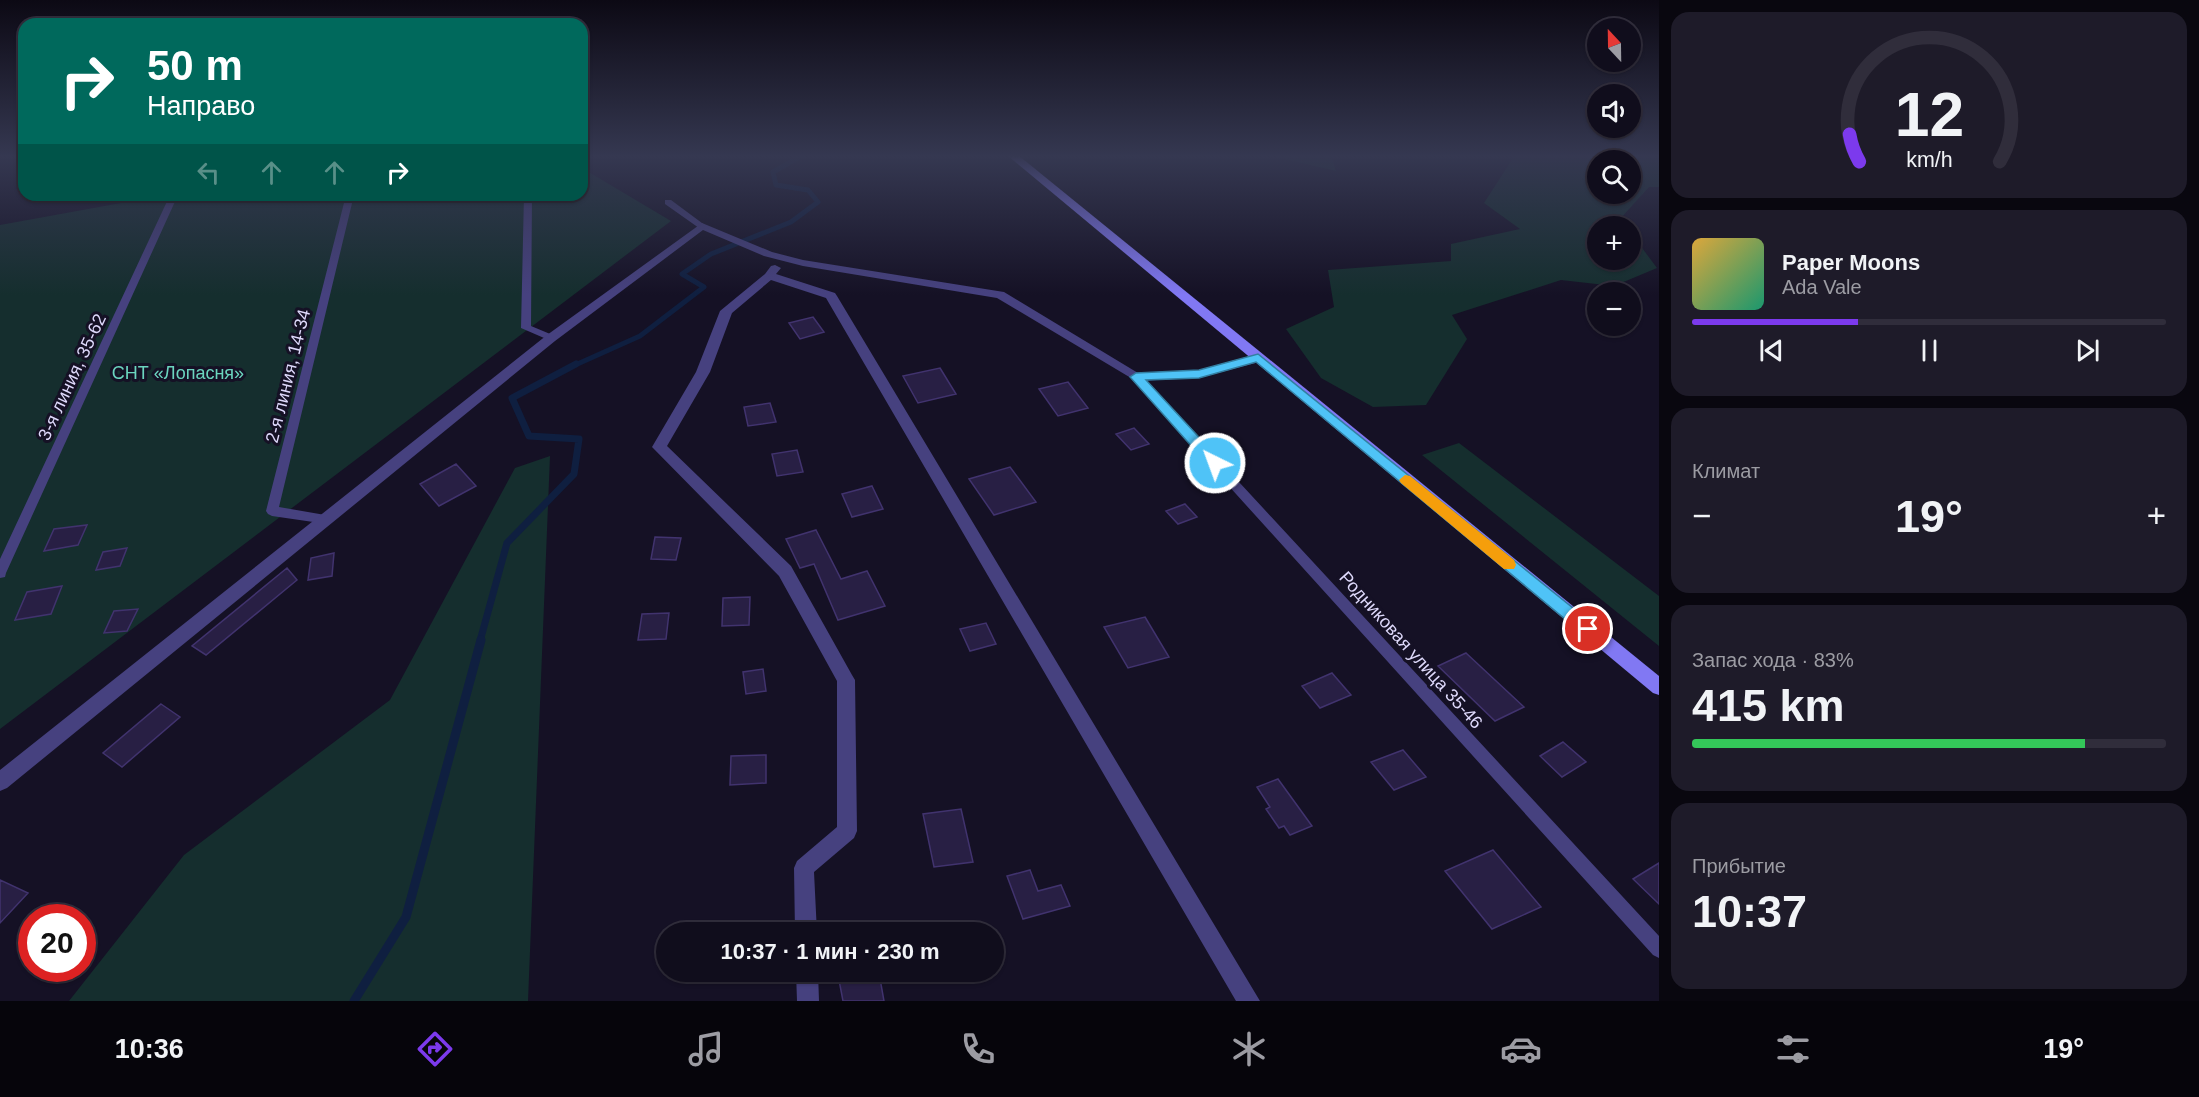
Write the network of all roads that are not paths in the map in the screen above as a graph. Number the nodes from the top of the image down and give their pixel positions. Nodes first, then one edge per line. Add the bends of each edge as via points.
1 (171, 202) edge
2 (348, 202) edge
3 (528, 202) edge
4 (668, 202) dead end
5 (1069, 202) edge
6 (702, 226) junction
7 (774, 256) junction
8 (769, 276) junction
9 (551, 338) junction
10 (1258, 358) junction
11 (1136, 377) junction
12 (327, 519) junction
13 (0, 573) edge
14 (1659, 687) edge
15 (0, 782) edge
16 (806, 922) edge
17 (1659, 948) edge
18 (807, 982) edge
19 (808, 1001) edge
20 (1249, 1001) edge

1 - 13 lane, 3-я линия, 35-62
2 - 12 lane, 2-я линия, 14-34 via 272,511
3 - 9 lane via 526,328
4 - 6 lane
5 - 10 street
6 - 7 street
6 - 9 street
7 - 8 street
7 - 11 street via 1000,295
8 - 16 street via 726,311 703,372 659,447 785,571 846,680 848,831 804,868
8 - 20 street via 831,296
9 - 12 street
10 - 11 street via 1199,374
10 - 14 street
11 - 17 lane, Родниковая улица 35-46
12 - 15 street
18 - 19 street

